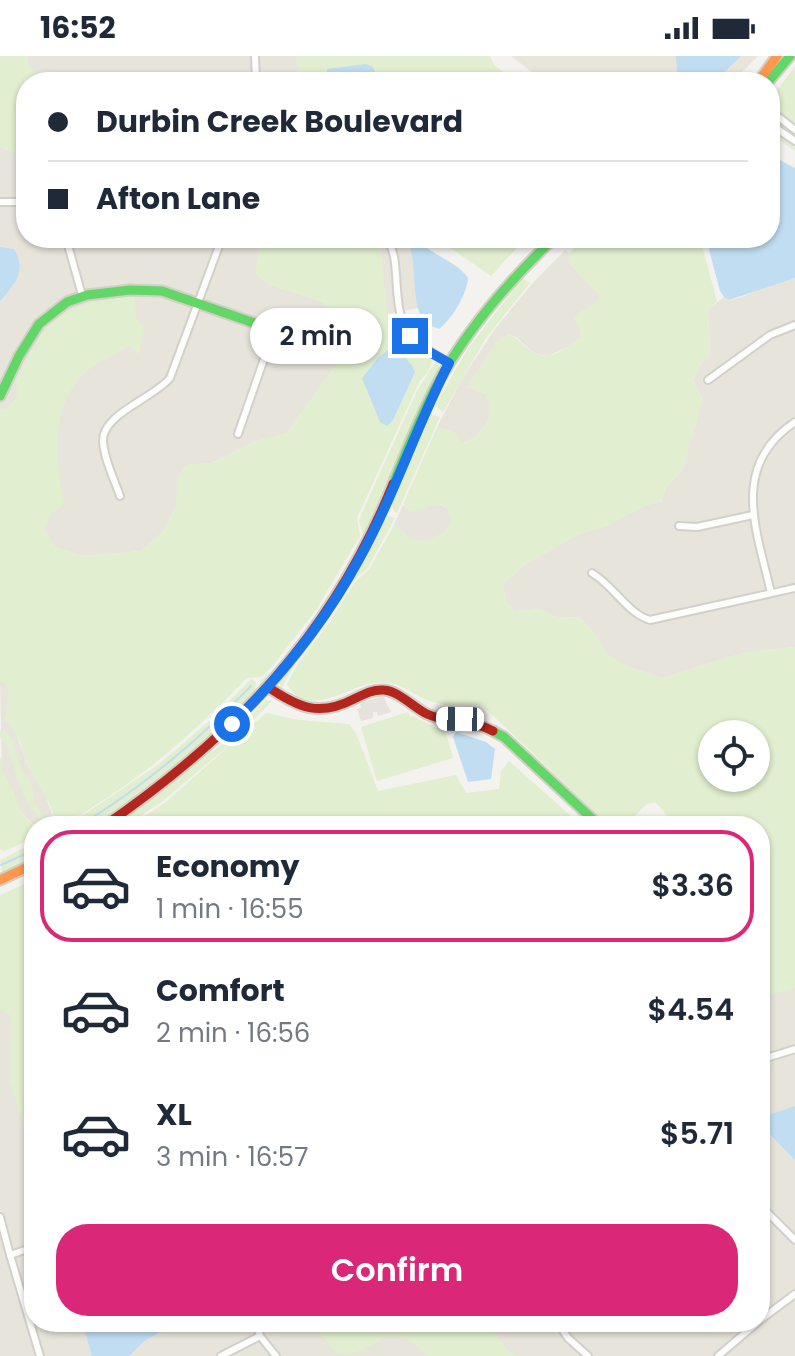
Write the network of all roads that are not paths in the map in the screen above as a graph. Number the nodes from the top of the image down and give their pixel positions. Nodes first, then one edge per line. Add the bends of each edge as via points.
1 (790, 56) edge
2 (776, 72) edge
3 (69, 248) edge
4 (218, 248) edge
5 (392, 248) edge
6 (544, 248) edge
7 (82, 295) junction
8 (199, 303) junction
9 (795, 325) edge
10 (274, 330) junction
11 (317, 351) dead end
12 (449, 363) junction
13 (708, 380) dead end
14 (0, 396) edge
15 (795, 422) edge
16 (238, 434) dead end
17 (120, 496) dead end
18 (753, 515) junction
19 (679, 526) dead end
20 (592, 573) dead end
21 (795, 588) edge
22 (771, 593) junction
23 (268, 687) junction
24 (118, 816) edge
25 (589, 816) edge
26 (24, 869) edge
27 (0, 880) edge
28 (795, 1049) edge
29 (770, 1057) edge
30 (770, 1215) edge
31 (0, 1217) edge
32 (795, 1240) edge
33 (24, 1250) edge
34 (10, 1255) junction
35 (795, 1294) edge
36 (24, 1302) edge
37 (770, 1313) edge
38 (33, 1332) edge
39 (259, 1332) edge
40 (564, 1332) edge
41 (746, 1332) edge
42 (260, 1336) junction
43 (40, 1356) edge
44 (221, 1356) edge
45 (276, 1356) edge
46 (588, 1356) edge
47 (718, 1356) edge

1 - 2 street
3 - 7 street
4 - 8 street
5 - 12 street via 405,328 417,344
6 - 12 street via 500,294
7 - 8 street via 151,289
7 - 14 street via 40,323
8 - 10 street
8 - 17 street via 170,378 114,418 104,432
9 - 13 street via 770,335
10 - 11 street via 309,342
10 - 16 street
12 - 23 street via 361,557
15 - 18 street via 762,458 753,481
18 - 19 street
18 - 22 street
20 - 22 street via 637,615 650,620
21 - 22 street
23 - 24 street via 182,770
23 - 25 street via 293,704 317,710 387,690 430,716 479,723 504,737
26 - 27 street
28 - 29 street
30 - 32 street
31 - 34 street
33 - 34 street
34 - 36 street
35 - 37 street
38 - 43 street
39 - 42 street
40 - 46 street
41 - 47 street
42 - 44 street
42 - 45 street

